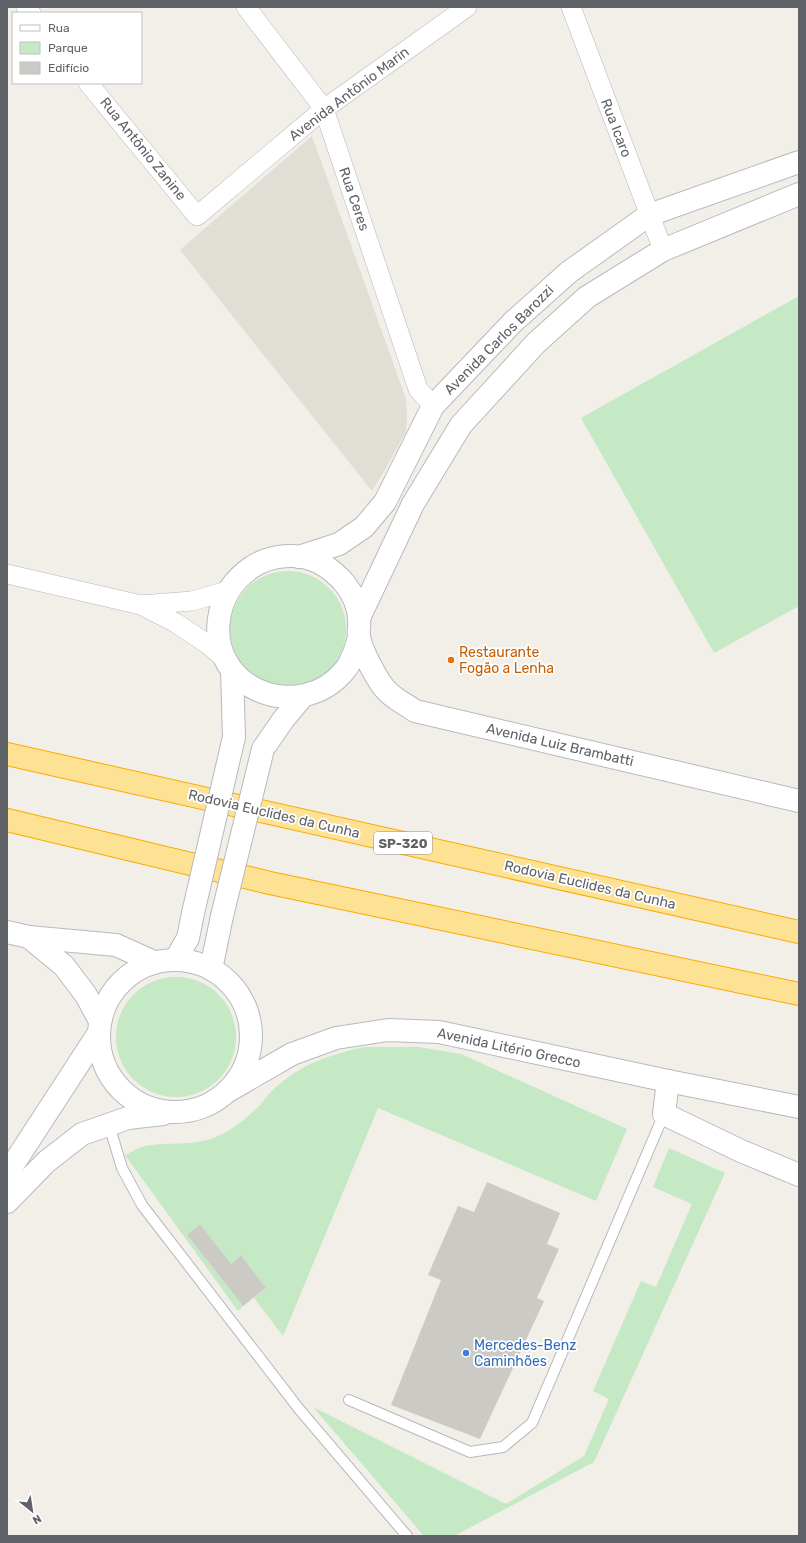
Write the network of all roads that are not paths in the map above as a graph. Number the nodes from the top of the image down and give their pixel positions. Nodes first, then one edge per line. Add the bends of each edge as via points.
1 (246, 7) edge
2 (467, 7) edge
3 (571, 7) edge
4 (89, 84) edge
5 (324, 109) junction
6 (799, 162) edge
7 (799, 194) edge
8 (649, 215) junction
9 (197, 216) joint
10 (663, 250) junction
11 (513, 322) junction
12 (536, 343) junction
13 (433, 406) junction
14 (461, 425) junction
15 (299, 556) junction
16 (7, 574) edge
17 (227, 591) junction
18 (141, 605) junction
19 (359, 627) junction
20 (229, 664) junction
21 (302, 696) junction
22 (7, 754) edge
23 (799, 801) edge
24 (7, 820) edge
25 (7, 932) edge
26 (799, 932) edge
27 (29, 937) junction
28 (176, 960) junction
29 (154, 962) junction
30 (212, 969) junction
31 (799, 994) edge
32 (99, 1028) junction
33 (668, 1081) junction
34 (228, 1091) junction
35 (799, 1107) edge
36 (174, 1113) junction
37 (664, 1114) junction
38 (109, 1125) junction
39 (7, 1174) edge
40 (799, 1175) edge
41 (7, 1202) edge
42 (349, 1400) dead end
43 (407, 1536) edge

1 - 5 street, Rua Ceres
2 - 5 street, Avenida Antônio Marin
3 - 8 street, Rua Icaro
4 - 9 street, Rua Antônio Zanine
5 - 9 street, Avenida Antônio Marin
5 - 13 street, Rua Ceres via 418,389
6 - 8 main road, Avenida Carlos Barozzi
7 - 10 main road, Avenida Carlos Barozzi
8 - 10 street, Rua Icaro
8 - 11 main road, Avenida Carlos Barozzi via 569,272
10 - 12 main road, Avenida Carlos Barozzi via 588,297
11 - 12 main road
11 - 13 main road, Avenida Carlos Barozzi
12 - 14 main road, Avenida Carlos Barozzi
13 - 14 main road
13 - 15 main road, Avenida Carlos Barozzi via 385,502 364,527 339,544
14 - 19 main road, Avenida Carlos Barozzi via 413,504
15 - 17 main road via 278,557 258,563 240,575
15 - 19 main road via 332,571 346,584 355,600
16 - 18 street
17 - 18 street via 192,601
17 - 20 main road via 220,608 218,625 219,642
18 - 20 street via 176,623 206,643
19 - 21 main road via 354,654 346,669 328,685
19 - 23 main road, Avenida Luiz Brambatti via 372,669 388,692 415,711
20 - 21 main road via 246,684 263,693 282,697
20 - 28 main road, bridge via 234,737 188,938
21 - 30 main road, bridge via 263,749 222,916
22 - 26 highway, Rodovia Euclides da Cunha / SP-320
24 - 31 highway via 270,883
25 - 27 main road
27 - 29 main road via 116,945
27 - 32 main road via 64,966 86,995
28 - 29 main road
28 - 30 main road via 194,962
29 - 32 main road via 134,971 118,985 106,1002
30 - 34 main road via 228,980 241,996 249,1015 252,1036 249,1056 241,1075
32 - 36 main road via 100,1054 107,1073 119,1089 135,1102 154,1110
32 - 39 main road
33 - 34 main road, Avenida Litério Grecco via 440,1032 388,1030 336,1038 292,1054
33 - 35 main road, Avenida Litério Grecco
33 - 37 main road
34 - 36 main road via 212,1103 194,1110
36 - 38 main road via 128,1118
37 - 40 main road via 741,1152
37 - 42 lane via 532,1423 503,1447 470,1452
38 - 41 main road via 82,1134 46,1162
38 - 43 lane via 122,1168 142,1205 299,1409

